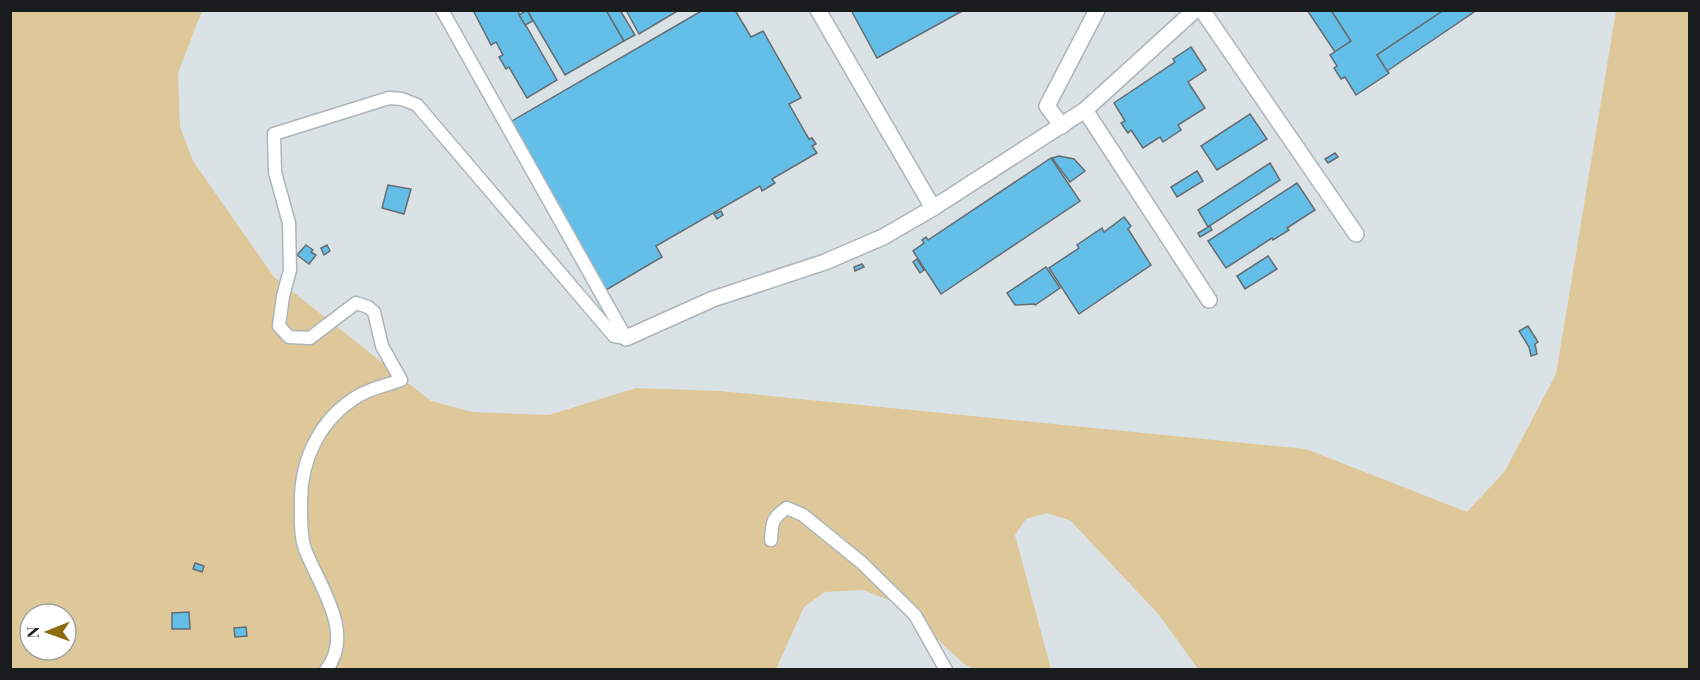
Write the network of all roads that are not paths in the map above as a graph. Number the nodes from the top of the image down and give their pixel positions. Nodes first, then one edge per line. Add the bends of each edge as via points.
1 (442, 10) edge
2 (818, 10) edge
3 (1097, 10) edge
4 (1195, 10) edge
5 (1202, 10) edge
6 (1085, 110) junction
7 (1062, 126) junction
8 (933, 208) junction
9 (1356, 234) dead end
10 (1209, 300) dead end
11 (626, 338) junction
12 (771, 540) dead end
13 (326, 669) edge
14 (946, 669) edge

1 - 11 street
2 - 8 street
3 - 7 street via 1047,106
4 - 6 street
5 - 9 street
6 - 7 street
6 - 10 street
7 - 8 street
8 - 11 street via 883,237 825,262 713,299
11 - 13 street via 614,336 417,105 389,98 274,134 275,172 289,223 290,270 279,326 289,337 310,338 356,303 368,306 374,312 382,346 401,380 359,395 336,413 320,430 305,463 300,494 301,536 336,619 336,646
12 - 14 street via 772,522 779,514 788,508 803,515 862,563 915,615

